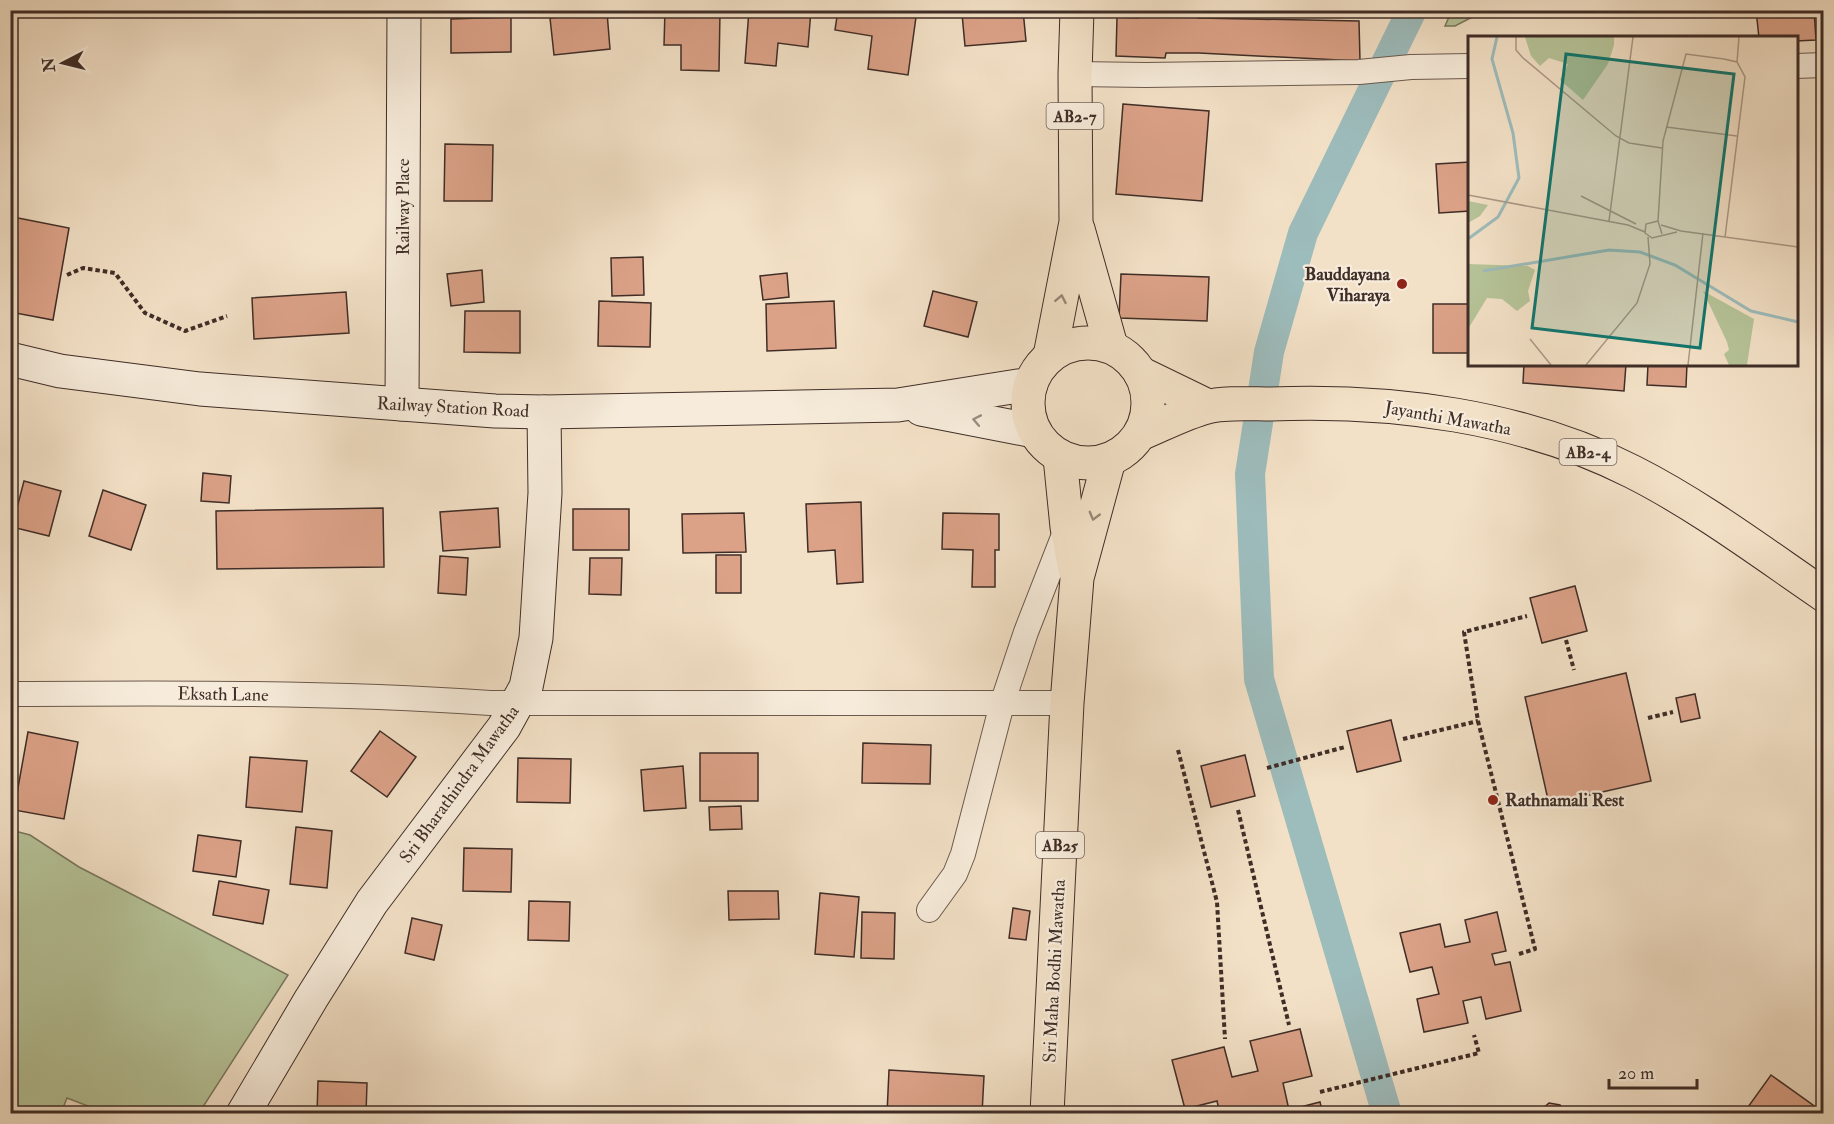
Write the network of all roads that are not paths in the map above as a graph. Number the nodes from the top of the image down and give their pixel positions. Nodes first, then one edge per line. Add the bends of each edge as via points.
1 (404, 10) edge
2 (1077, 10) edge
3 (1824, 65) edge
4 (1468, 66) edge
5 (1798, 66) edge
6 (1075, 74) junction
7 (1076, 222) junction
8 (1111, 346) junction
9 (1050, 356) junction
10 (10, 359) edge
11 (1140, 373) junction
12 (1031, 384) junction
13 (402, 404) junction
14 (898, 405) junction
15 (1209, 406) junction
16 (544, 412) junction
17 (1034, 431) junction
18 (1140, 434) junction
19 (1060, 457) junction
20 (1109, 460) junction
21 (1067, 527) junction
22 (1077, 578) junction
23 (1824, 595) edge
24 (10, 694) edge
25 (518, 703) junction
26 (1067, 703) junction
27 (1002, 704) junction
28 (929, 910) dead end
29 (243, 1113) edge
30 (1047, 1113) edge

1 - 13 main road, Railway Place
2 - 6 main road, AB2-7
3 - 5 street
4 - 6 street via 1359,72
6 - 7 main road, AB2-7
7 - 8 main road, AB2-7
9 -> 7 main road, AB2-7
8 - 9 main road via 1079,343
8 - 11 main road
9 - 12 main road via 1038,368
10 - 13 main road, Railway Station Road via 60,371 200,389
11 - 15 main road, Jayanthi Mawatha / AB2-4
11 - 18 main road via 1148,403
12 - 14 main road, Railway Station Road
12 - 17 main road via 1028,407
13 - 16 main road, Railway Station Road
14 - 16 main road, Railway Station Road
17 -> 14 main road, Railway Station Road
15 - 18 main road, Jayanthi Mawatha / AB2-4
15 - 23 main road, Jayanthi Mawatha / AB2-4 via 1318,402 1375,405 1435,411 1542,437 1631,471 1684,500
16 - 25 main road, Sri Bharathindra Mawatha via 545,493 536,638 532,666
17 - 19 main road
18 - 20 main road
19 - 20 main road via 1084,464
19 - 21 main road, Sri Maha Bodhi Mawatha / AB25
20 -> 22 main road, Sri Maha Bodhi Mawatha / AB25
21 - 22 main road, Sri Maha Bodhi Mawatha / AB25
21 - 27 street
22 - 26 main road, Sri Maha Bodhi Mawatha / AB25
24 - 25 street, Eksath Lane via 172,693
25 - 27 street, Eksath Lane
25 - 29 main road, Sri Bharathindra Mawatha via 372,902
26 - 27 street, Eksath Lane
26 - 30 main road, Sri Maha Bodhi Mawatha / AB25
27 - 28 street via 963,854 955,874

